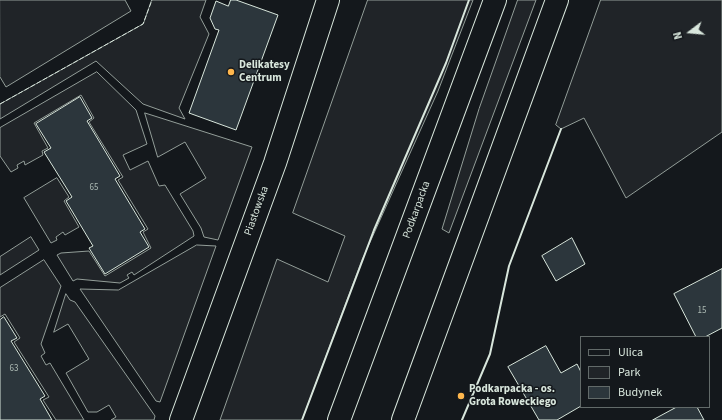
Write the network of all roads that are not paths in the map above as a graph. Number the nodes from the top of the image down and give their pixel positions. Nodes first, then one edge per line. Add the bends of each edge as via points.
1 (328, 0) edge
2 (495, 0) edge
3 (557, 0) edge
4 (181, 420) edge
5 (339, 420) edge
6 (403, 420) edge

1 - 4 main road, Piastowska via 274,163
2 - 5 main road, Podkarpacka
3 - 6 main road

